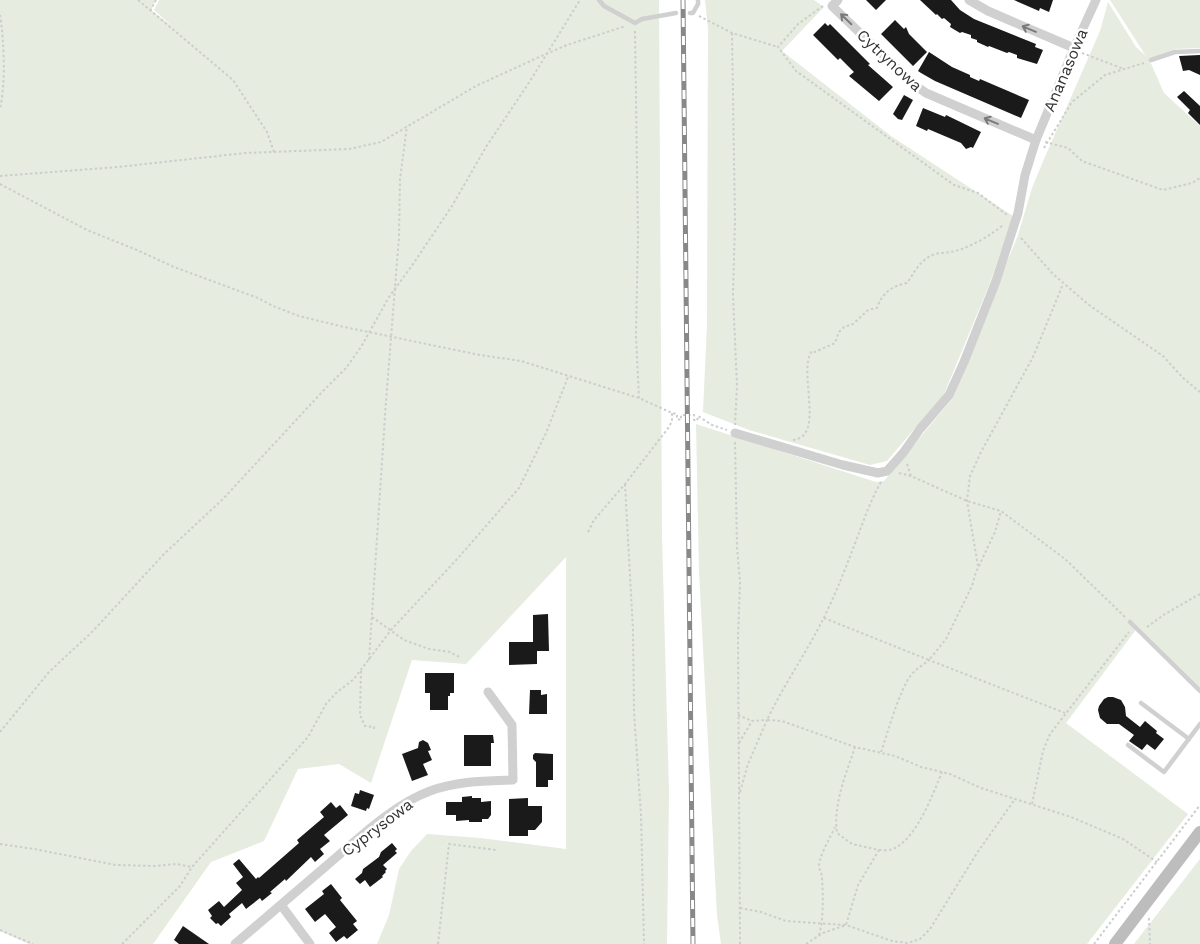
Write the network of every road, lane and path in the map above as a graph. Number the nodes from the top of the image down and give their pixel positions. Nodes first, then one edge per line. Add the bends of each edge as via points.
1 (138, 0) edge
2 (156, 0) edge
3 (580, 0) edge
4 (599, 0) edge
5 (698, 0) edge
6 (969, 0) edge
7 (1096, 0) edge
8 (835, 3) edge
9 (150, 11) junction
10 (676, 13) dead end
11 (692, 13) joint
12 (0, 15) edge
13 (635, 23) junction
14 (732, 33) junction
15 (778, 47) junction
16 (1073, 49) junction
17 (1200, 51) edge
18 (546, 55) junction
19 (1151, 60) joint
20 (1124, 69) junction
21 (0, 108) edge
22 (407, 126) junction
23 (1036, 140) junction
24 (1048, 143) junction
25 (1043, 149) dead end
26 (274, 152) junction
27 (0, 176) edge
28 (1200, 178) edge
29 (0, 184) edge
30 (1009, 225) junction
31 (1063, 283) junction
32 (395, 288) junction
33 (369, 331) junction
34 (392, 336) junction
35 (568, 377) junction
36 (1200, 392) edge
37 (639, 398) junction
38 (672, 414) junction
39 (735, 433) junction
40 (790, 440) dead end
41 (903, 453) junction
42 (887, 471) junction
43 (911, 476) junction
44 (624, 484) junction
45 (967, 501) junction
46 (1001, 511) junction
47 (588, 532) dead end
48 (978, 566) junction
49 (1200, 594) edge
50 (372, 617) junction
51 (824, 618) junction
52 (1132, 624) junction
53 (392, 630) junction
54 (1140, 632) junction
55 (461, 658) dead end
56 (368, 660) junction
57 (929, 660) junction
58 (361, 670) junction
59 (1200, 691) edge
60 (488, 692) dead end
61 (1141, 703) dead end
62 (1065, 713) junction
63 (738, 714) junction
64 (767, 720) junction
65 (752, 721) junction
66 (1200, 724) edge
67 (374, 729) dead end
68 (0, 732) edge
69 (1189, 738) junction
70 (1128, 745) dead end
71 (738, 746) junction
72 (855, 747) junction
73 (881, 752) junction
74 (942, 772) junction
75 (739, 795) junction
76 (1015, 799) junction
77 (1032, 804) junction
78 (1200, 805) edge
79 (836, 826) junction
80 (1200, 832) edge
81 (0, 844) edge
82 (496, 850) dead end
83 (879, 850) junction
84 (1157, 862) junction
85 (192, 866) junction
86 (281, 905) junction
87 (740, 908) junction
88 (1149, 918) dead end
89 (822, 923) junction
90 (846, 924) junction
91 (0, 930) edge
92 (819, 935) junction
93 (33, 944) edge
94 (122, 944) edge
95 (235, 944) edge
96 (310, 944) edge
97 (438, 944) edge
98 (644, 944) edge
99 (740, 944) edge
100 (806, 944) edge
101 (1094, 944) edge
102 (1115, 944) edge
103 (1150, 944) edge

1 - 9 path
2 - 9 path
3 - 18 path
4 - 13 lane
5 - 11 lane
16 -> 6 street
7 - 16 street, Ananasowa
8 - 15 path via 822,6 809,15
23 -> 8 street, Cytrynowa via 926,93 913,84
9 - 26 path via 233,80 266,132
10 - 13 lane
11 - 14 path
12 - 21 path via 3,97
13 - 18 path
13 - 37 path
14 - 15 path
14 - 39 path
15 - 30 path via 796,71 954,186 978,193 1009,216
16 - 20 path
16 - 23 street, Ananasowa
17 - 19 lane via 1175,52
18 - 22 path via 476,86
18 - 32 path via 446,214
19 - 20 path
20 - 24 path via 1104,75 1072,102
22 - 26 path via 381,142 349,150
22 - 32 path via 400,179
23 - 24 path
23 - 30 street, Ananasowa via 1018,213
24 - 25 path
24 - 28 path via 1068,148 1082,161 1163,190
26 - 27 path
29 - 33 path via 87,230 174,267 299,316
30 - 31 path
30 - 40 path via 956,251 935,253 926,258 907,283 895,285 877,308 868,310 853,324 844,327 835,343 815,352 812,350 807,358 806,378 810,420 806,432 796,440
30 - 41 street, Ananasowa via 985,308 949,395
31 - 36 path via 1163,356
31 - 45 path via 1034,357 970,476
32 - 33 path
32 - 34 path
33 - 34 path
33 - 68 path via 346,368 223,499 164,554 93,631 49,672
34 - 35 path via 522,361
34 - 50 path
35 - 37 path
35 - 53 path via 519,488
37 - 38 path
38 - 39 path via 678,414 681,420 681,415 694,415 697,421 698,416
38 - 44 path via 669,427
39 - 42 street via 843,465 878,473
39 - 63 path via 740,582
41 - 42 street, Ananasowa
41 - 43 path
42 - 43 path
42 - 51 path via 870,502
43 - 45 path
44 - 47 path
44 - 98 path via 633,630
45 - 46 path
45 - 48 path
46 - 48 path via 995,532
46 - 52 path via 1065,559
48 - 57 path via 972,586 946,639
49 - 54 path
50 - 53 path
50 - 56 path
51 - 57 path
51 - 64 path
52 - 54 lane
52 - 62 path
53 - 55 path via 404,640
53 - 56 path
54 - 59 lane
56 - 58 path
57 - 62 path
57 - 73 path via 911,676
58 - 67 path via 360,715 365,726
58 - 85 path via 336,692 308,737
60 - 86 street, Cyprysowa via 512,725 513,780 448,785 407,802
61 - 69 lane
62 - 77 path via 1043,751
63 - 65 path
63 - 71 path
64 - 65 path
64 - 72 path via 782,721
64 - 75 path
65 - 71 path
66 - 69 lane
69 - 70 lane via 1164,772
71 - 75 path
72 - 73 path
72 - 79 path via 842,784
73 - 74 path
74 - 76 path
74 - 83 path via 929,806 906,840 894,849
75 - 87 path
76 - 77 path
76 - 90 path via 930,929 920,939 908,943 892,941
77 - 84 path via 1123,838
78 - 84 path
79 - 83 path via 837,833 852,844
79 - 89 path via 819,866 822,875
80 - 102 main road
81 - 85 path via 116,865
82 - 97 path via 449,844
83 - 90 path via 858,885
84 - 101 path
85 - 94 path via 180,886
86 - 95 street, Cyprysowa
86 - 96 street
87 - 89 path via 786,921
87 - 99 path
88 - 103 path
89 - 90 path
89 - 92 path
90 - 92 path
91 - 93 path
92 - 100 path

